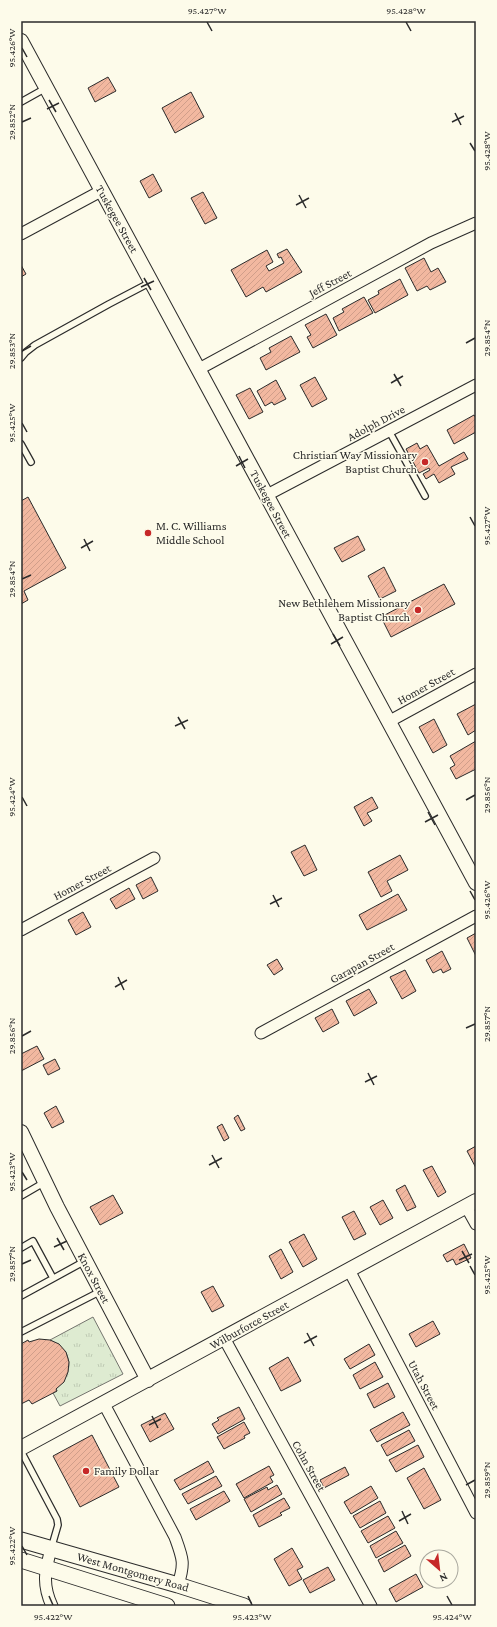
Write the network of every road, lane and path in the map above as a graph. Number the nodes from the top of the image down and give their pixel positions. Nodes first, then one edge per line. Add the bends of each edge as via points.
1 (21, 41) edge
2 (46, 88) junction
3 (21, 102) edge
4 (101, 191) junction
5 (476, 223) edge
6 (21, 234) edge
7 (151, 282) junction
8 (21, 358) edge
9 (199, 369) junction
10 (476, 385) edge
11 (389, 431) junction
12 (21, 444) edge
13 (31, 462) dead end
14 (267, 495) junction
15 (425, 496) dead end
16 (476, 674) edge
17 (388, 722) junction
18 (154, 858) dead end
19 (476, 883) edge
20 (476, 916) edge
21 (21, 930) edge
22 (261, 1034) dead end
23 (21, 1132) edge
24 (45, 1182) junction
25 (22, 1195) edge
26 (471, 1204) edge
27 (476, 1224) edge
28 (21, 1248) edge
29 (85, 1261) junction
30 (350, 1270) junction
31 (53, 1278) junction
32 (101, 1291) junction
33 (21, 1296) edge
34 (21, 1332) edge
35 (224, 1338) junction
36 (148, 1380) junction
37 (104, 1404) junction
38 (21, 1450) edge
39 (476, 1513) edge
40 (21, 1540) edge
41 (51, 1549) junction
42 (21, 1560) edge
43 (46, 1568) junction
44 (178, 1585) junction
45 (52, 1606) edge
46 (167, 1606) edge
47 (244, 1606) edge
48 (371, 1606) edge

1 - 2 street, Tuskegee Street
2 - 3 lane
2 - 4 street, Tuskegee Street
4 - 6 street
4 - 7 street, Tuskegee Street
5 - 9 street, Jeff Street via 431,243
7 - 8 lane via 35,346
7 - 9 street, Tuskegee Street
9 - 14 street, Tuskegee Street
10 - 11 street, Adolph Drive
11 - 14 street, Adolph Drive
11 - 15 lane
12 - 13 lane
14 - 17 street, Tuskegee Street
16 - 17 street, Homer Street
17 - 19 street, Tuskegee Street
18 - 21 street, Homer Street
20 - 22 street, Garapan Street
23 - 24 street, Knox Street
24 - 25 lane
24 - 29 street, Knox Street
26 - 27 street
26 - 30 street, Wilburforce Street
28 - 31 lane via 33,1241
29 - 31 lane
29 - 32 street, Knox Street
30 - 35 street, Wilburforce Street
30 - 39 street, Utah Street
31 - 33 lane
32 - 34 lane
32 - 36 street, Knox Street
35 - 36 street, Wilburforce Street
35 - 48 street, Cohn Street
36 - 37 street, Wilburforce Street
37 - 38 street, Wilburforce Street
37 - 44 street via 175,1537 183,1568
38 - 41 lane via 57,1519 58,1525
40 - 41 main road, West Montgomery Road
41 - 43 street
41 - 44 main road, West Montgomery Road
42 - 43 main road, West Montgomery Road
43 - 45 street via 44,1582
43 - 46 main road, West Montgomery Road
44 - 47 main road, West Montgomery Road

